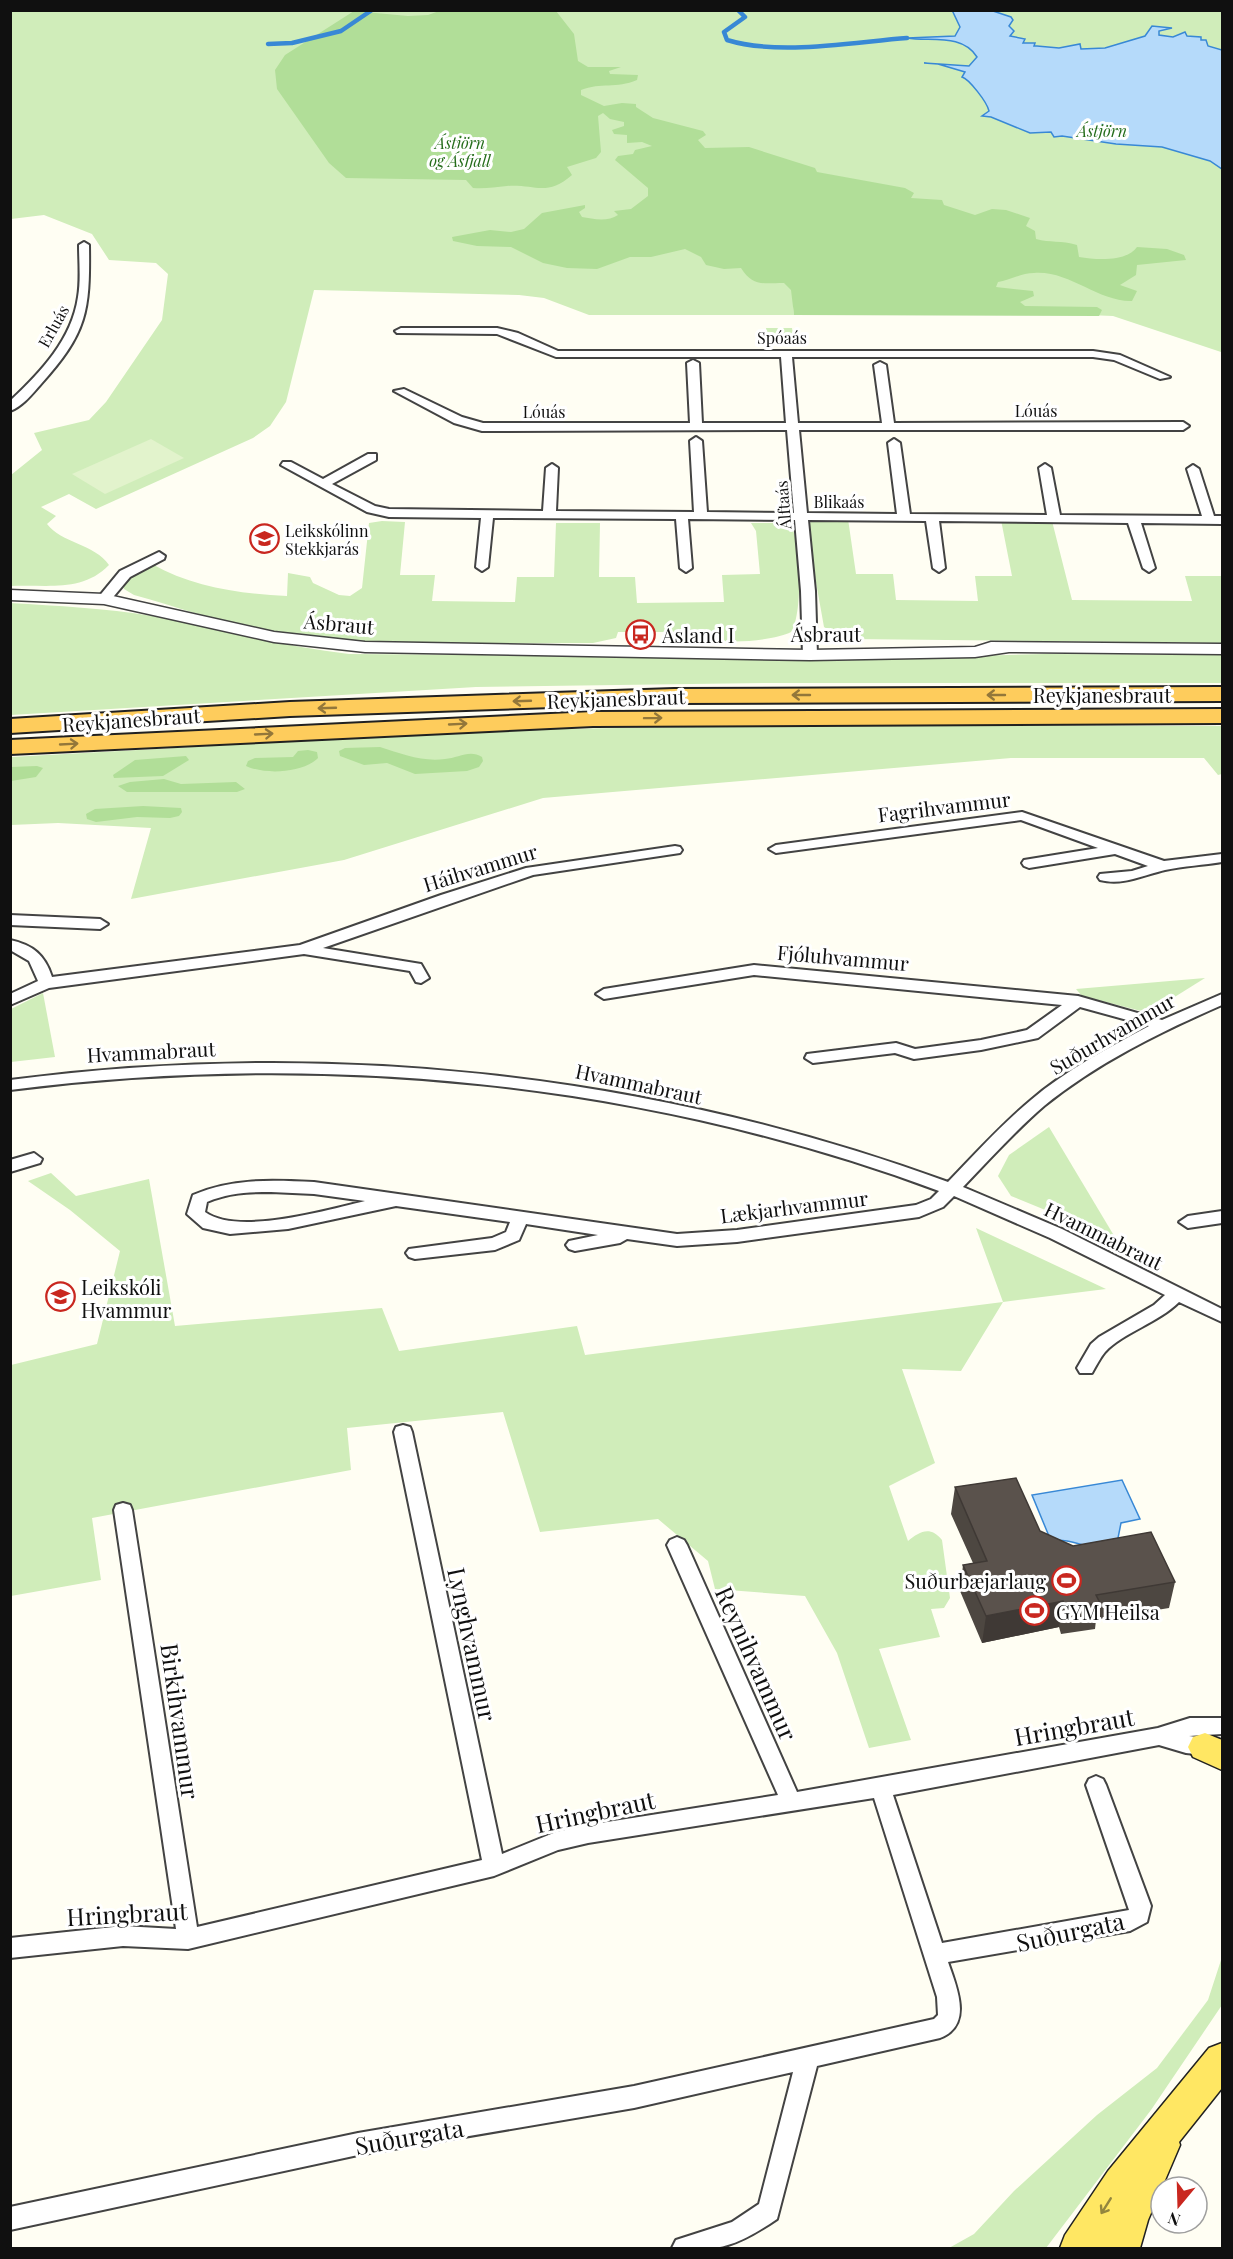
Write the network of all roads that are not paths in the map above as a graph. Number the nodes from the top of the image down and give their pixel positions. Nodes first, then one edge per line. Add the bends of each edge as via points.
1 (84, 245) dead end
2 (401, 331) dead end
3 (786, 354) junction
4 (693, 363) dead end
5 (880, 365) dead end
6 (1164, 376) dead end
7 (400, 391) dead end
8 (10, 408) edge
9 (1183, 426) dead end
10 (696, 427) junction
11 (794, 427) junction
12 (889, 427) junction
13 (696, 441) dead end
14 (894, 443) dead end
15 (372, 458) dead end
16 (287, 465) dead end
17 (552, 468) dead end
18 (1045, 468) dead end
19 (1193, 470) dead end
20 (322, 484) junction
21 (487, 516) junction
22 (549, 516) junction
23 (682, 517) junction
24 (701, 517) junction
25 (801, 517) junction
26 (904, 518) junction
27 (932, 518) junction
28 (1054, 519) junction
29 (1133, 519) junction
30 (1209, 519) junction
31 (1222, 520) edge
32 (159, 556) dead end
33 (482, 567) dead end
34 (686, 568) dead end
35 (939, 568) dead end
36 (1149, 568) dead end
37 (10, 595) edge
38 (104, 599) junction
39 (810, 649) junction
40 (1222, 649) edge
41 (1222, 694) edge
42 (1222, 716) edge
43 (10, 726) edge
44 (10, 747) edge
45 (776, 849) dead end
46 (675, 850) dead end
47 (1114, 850) junction
48 (1222, 858) edge
49 (1029, 863) dead end
50 (1163, 866) junction
51 (1105, 877) dead end
52 (10, 920) edge
53 (100, 924) dead end
54 (10, 945) edge
55 (302, 950) junction
56 (421, 978) dead end
57 (46, 983) junction
58 (604, 994) dead end
59 (10, 999) edge
60 (1222, 999) edge
61 (1078, 1001) junction
62 (1162, 1025) junction
63 (813, 1058) dead end
64 (10, 1085) edge
65 (34, 1159) dead end
66 (10, 1166) edge
67 (951, 1189) junction
68 (392, 1201) junction
69 (1222, 1217) edge
70 (520, 1219) junction
71 (1188, 1222) dead end
72 (636, 1233) junction
73 (575, 1245) dead end
74 (415, 1253) dead end
75 (1177, 1294) junction
76 (1222, 1316) edge
77 (1086, 1368) dead end
78 (403, 1432) dead end
79 (123, 1510) dead end
80 (677, 1545) dead end
81 (1218, 1744) edge
82 (1096, 1785) dead end
83 (881, 1788) junction
84 (791, 1802) junction
85 (494, 1867) junction
86 (188, 1939) junction
87 (10, 1948) edge
88 (936, 1954) junction
89 (808, 2058) junction
90 (1222, 2060) edge
91 (1168, 2127) junction
92 (10, 2219) edge
93 (684, 2248) edge
94 (1079, 2248) edge
95 (1121, 2248) edge

1 - 8 street, Erluás via 84,297 79,319 53,359
2 - 3 street, Spóaás via 497,331 556,354
3 - 6 street, Spóaás via 1106,354
3 - 11 street, Álftaás
4 - 10 street
5 - 12 street
7 - 10 street, Lóuás via 458,420 482,427
9 - 12 street, Lóuás
10 - 11 street, Lóuás
11 - 12 street, Lóuás
11 - 25 street, Álftaás
13 - 24 street
14 - 26 street
15 - 20 street
16 - 20 street, Blikaás
17 - 22 street
18 - 28 street
19 - 30 street
20 - 21 street, Blikaás via 371,509 389,513
21 - 22 street, Blikaás
21 - 33 street
22 - 23 street, Blikaás
23 - 24 street, Blikaás
23 - 34 street
24 - 25 street, Blikaás
25 - 26 street, Blikaás
25 - 39 street, Álftaás
26 - 27 street, Blikaás
27 - 28 street, Blikaás
27 - 35 street
28 - 29 street, Blikaás
29 - 30 street, Blikaás
29 - 36 street
30 - 31 street, Blikaás
32 - 38 street via 125,574
37 - 38 street, Ásbraut
38 - 39 street, Ásbraut via 315,643 615,652
39 - 40 street, Ásbraut
41 -> 43 highway, Reykjanesbraut via 674,696 290,709
44 -> 42 highway, Reykjanesbraut via 557,720
45 - 47 street, Fagrihvammur via 1022,816
46 - 55 street, Háihvammur via 531,871
47 - 49 street, Fagrihvammur
47 - 50 street, Fagrihvammur
48 - 50 street, Fagrihvammur
50 - 51 street, Fagrihvammur via 1133,876
52 - 53 street
54 - 57 street via 32,954
55 - 56 street, Háihvammur via 416,966
55 - 57 street, Háihvammur
57 - 59 street, Háihvammur
58 - 61 street, Fjóluhvammur via 754,970
60 - 62 street, Suðurhvammur
61 - 62 street, Fjóluhvammur
61 - 63 street via 1032,1034 991,1043 914,1054 896,1048
62 - 67 street, Suðurhvammur via 1052,1092
64 - 67 street, Hvammabraut via 81,1075 238,1068 317,1068 471,1077 578,1091 684,1113 848,1155
65 - 66 street
67 - 72 street, Lækjarhvammur via 937,1203 919,1211 737,1236 677,1240
67 - 75 street, Hvammabraut via 1016,1215
68 - 68 street, Lækjarhvammur via 314,1188 256,1186 209,1194 200,1199 196,1214 209,1226 228,1229 336,1215
68 - 70 street, Lækjarhvammur
69 - 71 street
70 - 72 street, Lækjarhvammur
70 - 74 street via 513,1236 495,1244
72 - 73 street, Lækjarhvammur
75 - 76 street, Hvammabraut
75 - 77 street via 1160,1310 1097,1349
78 - 85 street, Lynghvammur
79 - 86 street, Birkihvammur
80 - 84 street, Reynihvammur
81 - 83 street, Hringbraut via 1159,1736
82 - 88 street, Suðurgata via 1140,1906 1139,1915 1130,1921
83 - 84 street, Hringbraut
83 - 88 street, Suðurgata
84 - 85 street, Hringbraut via 556,1841
85 - 86 street, Hringbraut
86 - 87 street, Hringbraut via 123,1936
88 - 89 street, Suðurgata via 951,2013 940,2028
89 - 92 street, Suðurgata via 634,2097 358,2145
89 - 93 street via 769,2211 738,2232
90 - 91 main road
91 -> 94 main road via 1121,2184
91 - 95 main road

